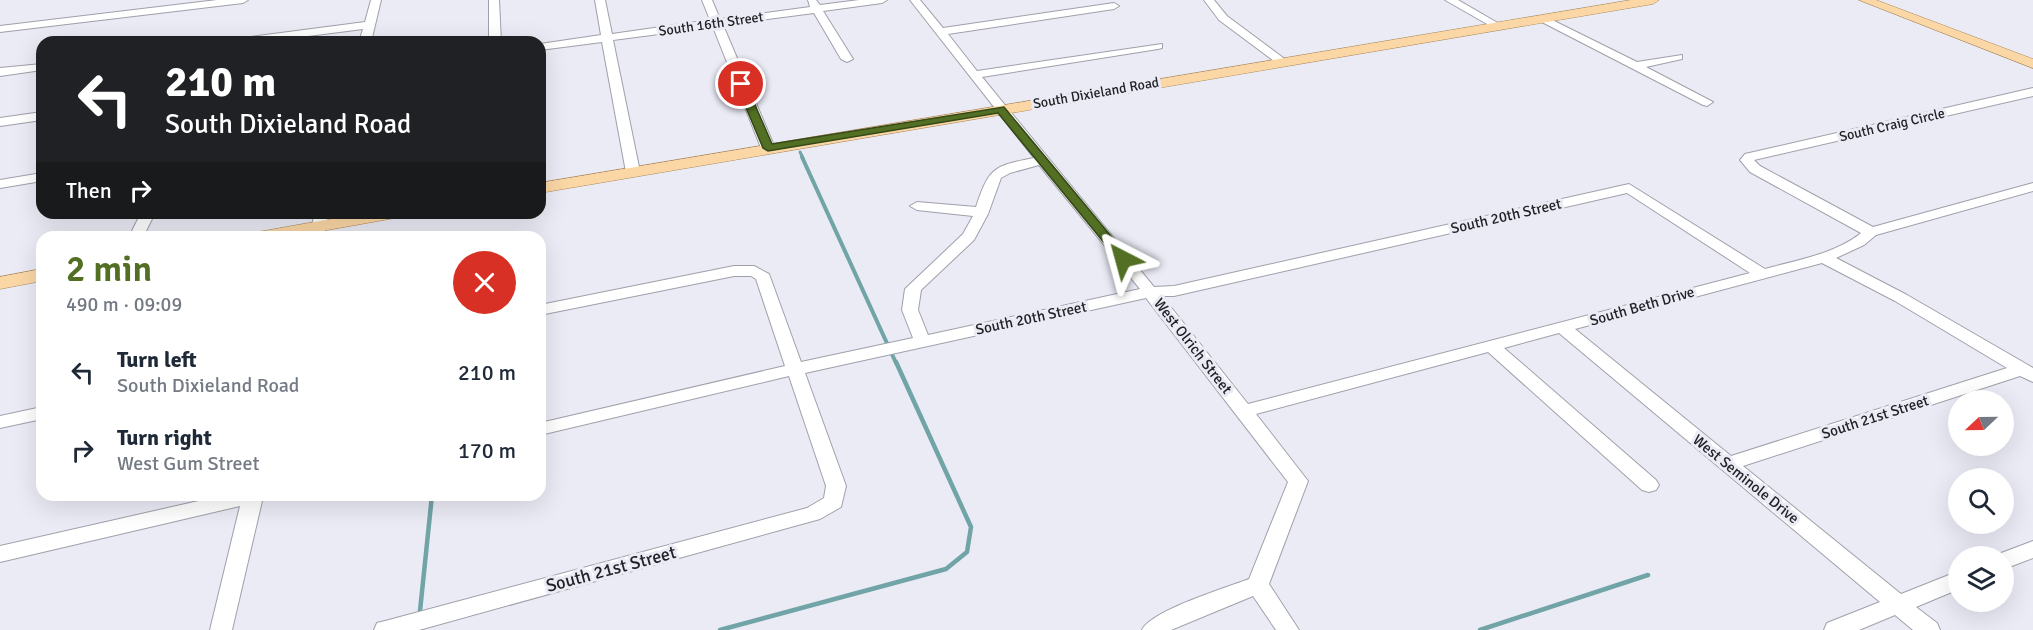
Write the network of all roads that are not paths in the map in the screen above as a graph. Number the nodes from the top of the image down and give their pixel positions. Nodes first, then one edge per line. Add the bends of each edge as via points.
1 (243, 0) edge
2 (376, 0) edge
3 (494, 0) edge
4 (600, 0) edge
5 (707, 0) edge
6 (882, 0) edge
7 (915, 0) edge
8 (1209, 0) edge
9 (1450, 0) edge
10 (1653, 0) edge
11 (1865, 0) edge
12 (815, 5) edge
13 (1114, 6) dead end
14 (1544, 19) junction
15 (715, 23) junction
16 (369, 25) junction
17 (1498, 26) junction
18 (0, 29) edge
19 (941, 32) junction
20 (282, 36) edge
21 (366, 36) edge
22 (495, 36) edge
23 (608, 38) junction
24 (546, 46) edge
25 (1158, 46) dead end
26 (1678, 57) dead end
27 (847, 59) dead end
28 (1282, 62) junction
29 (2033, 64) edge
30 (1636, 65) junction
31 (36, 68) edge
32 (0, 72) edge
33 (974, 75) junction
34 (2033, 92) edge
35 (1707, 102) dead end
36 (1000, 109) junction
37 (36, 117) edge
38 (0, 122) edge
39 (768, 148) junction
40 (1042, 160) junction
41 (633, 172) junction
42 (36, 178) edge
43 (0, 184) edge
44 (546, 187) edge
45 (2033, 188) edge
46 (917, 206) dead end
47 (981, 212) junction
48 (359, 219) edge
49 (318, 226) edge
50 (291, 231) edge
51 (1871, 232) junction
52 (1824, 258) junction
53 (1761, 273) junction
54 (36, 276) edge
55 (0, 283) edge
56 (1150, 292) junction
57 (546, 309) edge
58 (1563, 328) junction
59 (923, 342) junction
60 (1492, 347) junction
61 (796, 369) junction
62 (2027, 373) edge
63 (1244, 411) junction
64 (36, 414) edge
65 (0, 422) edge
66 (546, 428) edge
67 (1728, 464) junction
68 (1649, 485) dead end
69 (228, 501) edge
70 (253, 501) edge
71 (2033, 549) edge
72 (0, 554) edge
73 (2014, 557) edge
74 (1258, 585) junction
75 (1948, 585) edge
76 (1899, 605) junction
77 (221, 630) edge
78 (385, 630) edge
79 (1153, 630) edge
80 (1288, 630) edge
81 (1835, 630) edge
82 (1929, 630) edge

1 - 18 street
2 - 16 street
3 - 22 street
4 - 23 street
5 - 15 street
6 - 12 street, South 16th Street
7 - 19 street, West Olrich Street
8 - 28 street via 1223,18
9 - 17 street
10 - 14 main road, South Dixieland Road
11 - 29 main road
12 - 15 street, South 16th Street
12 - 27 street
13 - 19 street
14 - 17 main road, South Dixieland Road
14 - 30 street
15 - 23 street, South 16th Street
15 - 39 street
16 - 20 street
16 - 21 street
17 - 28 main road, South Dixieland Road
19 - 33 street, West Olrich Street
23 - 24 street, South 16th Street
23 - 41 street
25 - 33 street
26 - 30 street
28 - 36 main road, South Dixieland Road
30 - 35 street
31 - 32 street
33 - 36 street, West Olrich Street
34 - 51 street, South Craig Circle via 1747,160 1755,169
36 - 39 main road, South Dixieland Road
36 - 40 street, West Olrich Street
37 - 38 street
39 - 41 main road, South Dixieland Road
40 - 47 street via 999,172 989,182
40 - 56 street, West Olrich Street
41 - 44 main road, South Dixieland Road
42 - 43 street
45 - 51 street, South Beth Drive
46 - 47 street
47 - 59 street via 973,232 913,289 908,312
48 - 49 main road
49 - 50 main road
51 - 52 street, South Beth Drive
52 - 53 street, South Beth Drive
52 - 62 street via 1901,298
53 - 56 street, South 20th Street via 1629,188 1174,291
53 - 58 street, South Beth Drive
54 - 55 main road
56 - 59 street, South 20th Street
56 - 63 street, West Olrich Street
57 - 61 street via 734,271 754,271 763,277
58 - 60 street, South Beth Drive
58 - 67 street, West Seminole Drive
59 - 61 street, South 20th Street
60 - 63 street, South Beth Drive
60 - 68 street
61 - 66 street, South 20th Street
61 - 78 street, South 21st Street via 836,486 834,502 813,514
62 - 67 street, South 21st Street
63 - 74 street, West Olrich Street via 1298,481
64 - 65 street
67 - 76 street, West Seminole Drive
69 - 72 street
70 - 77 street
71 - 73 street
74 - 79 street via 1170,619
74 - 80 street
75 - 76 street
76 - 81 street
76 - 82 street, West Seminole Drive

